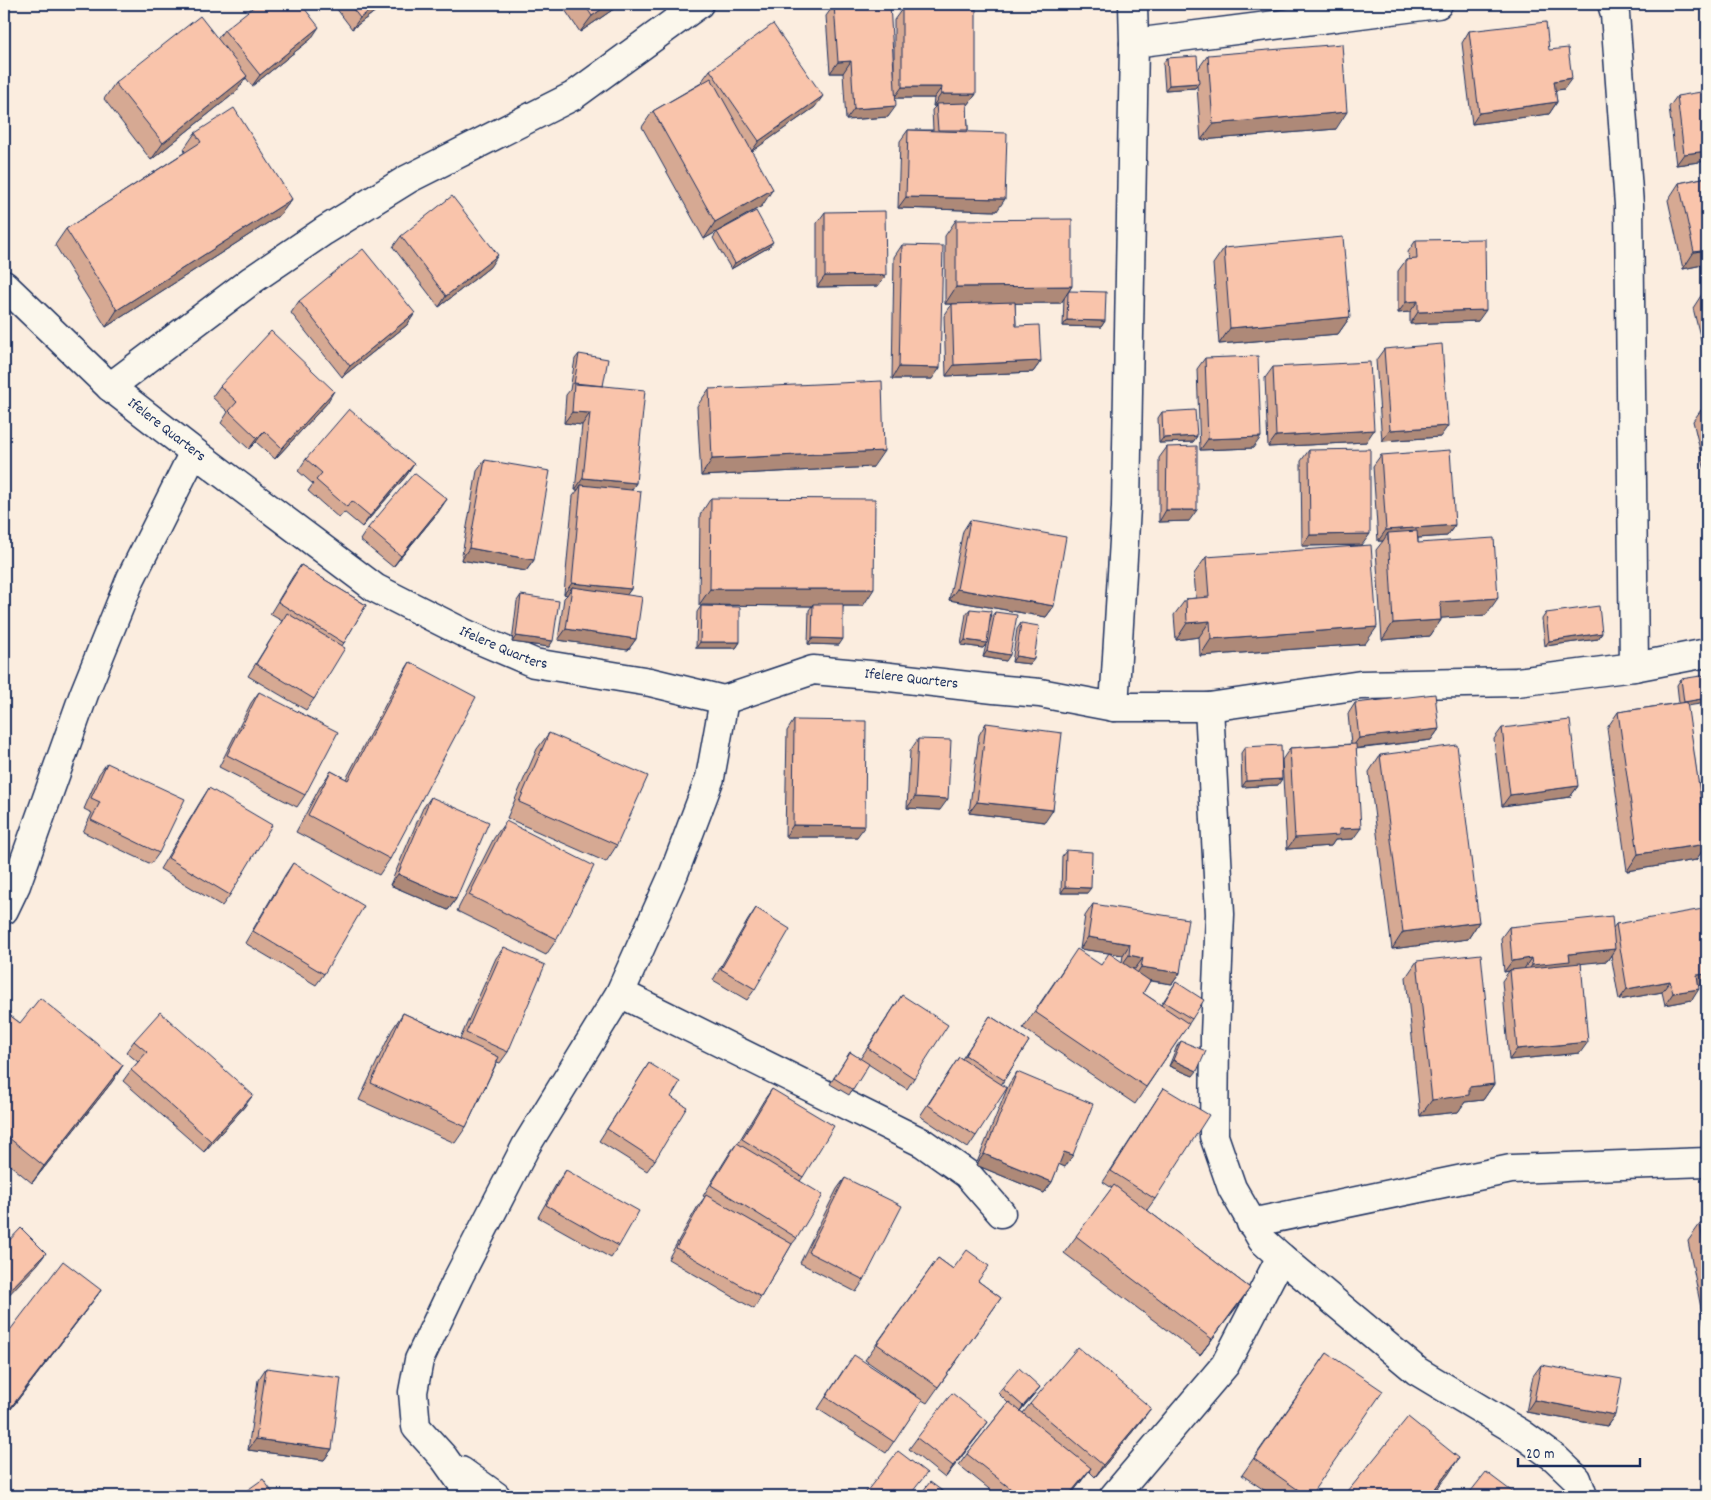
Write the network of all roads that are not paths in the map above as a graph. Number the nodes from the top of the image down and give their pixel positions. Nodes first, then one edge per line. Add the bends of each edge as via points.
1 (698, 4) edge
2 (1133, 4) edge
3 (1438, 4) edge
4 (1612, 4) edge
5 (1134, 43) junction
6 (4, 284) edge
7 (110, 387) junction
8 (194, 452) junction
9 (1707, 653) edge
10 (1634, 667) junction
11 (724, 700) junction
12 (1114, 707) junction
13 (1209, 708) junction
14 (4, 910) edge
15 (620, 993) junction
16 (1707, 1162) edge
17 (1001, 1212) dead end
18 (1252, 1223) junction
19 (1281, 1257) junction
20 (444, 1458) junction
21 (472, 1496) edge
22 (496, 1496) edge
23 (1114, 1496) edge
24 (1583, 1496) edge

1 - 7 street via 573,96 408,179 324,231 252,280
2 - 5 street
3 - 5 street
4 - 10 street via 1629,205
5 - 12 street via 1126,507
6 - 7 street, Ifelere Quarters
7 - 8 street, Ifelere Quarters
8 - 11 street, Ifelere Quarters via 374,588 466,634 534,663 650,682
8 - 14 street via 131,578
9 - 10 street, Ifelere Quarters
10 - 13 street, Ifelere Quarters via 1518,682 1361,685
11 - 12 street, Ifelere Quarters via 813,670 1040,693
11 - 15 street via 710,778 674,873
12 - 13 street, Ifelere Quarters
13 - 18 street via 1220,914 1214,1136 1232,1188
15 - 17 street via 923,1143 968,1174
15 - 20 street via 526,1146 419,1360 413,1392 416,1427
16 - 18 street via 1511,1169
18 - 19 street via 1262,1240
19 - 23 street via 1225,1365
19 - 24 street via 1417,1371 1522,1434 1555,1458 1577,1480
20 - 21 street
20 - 22 street

